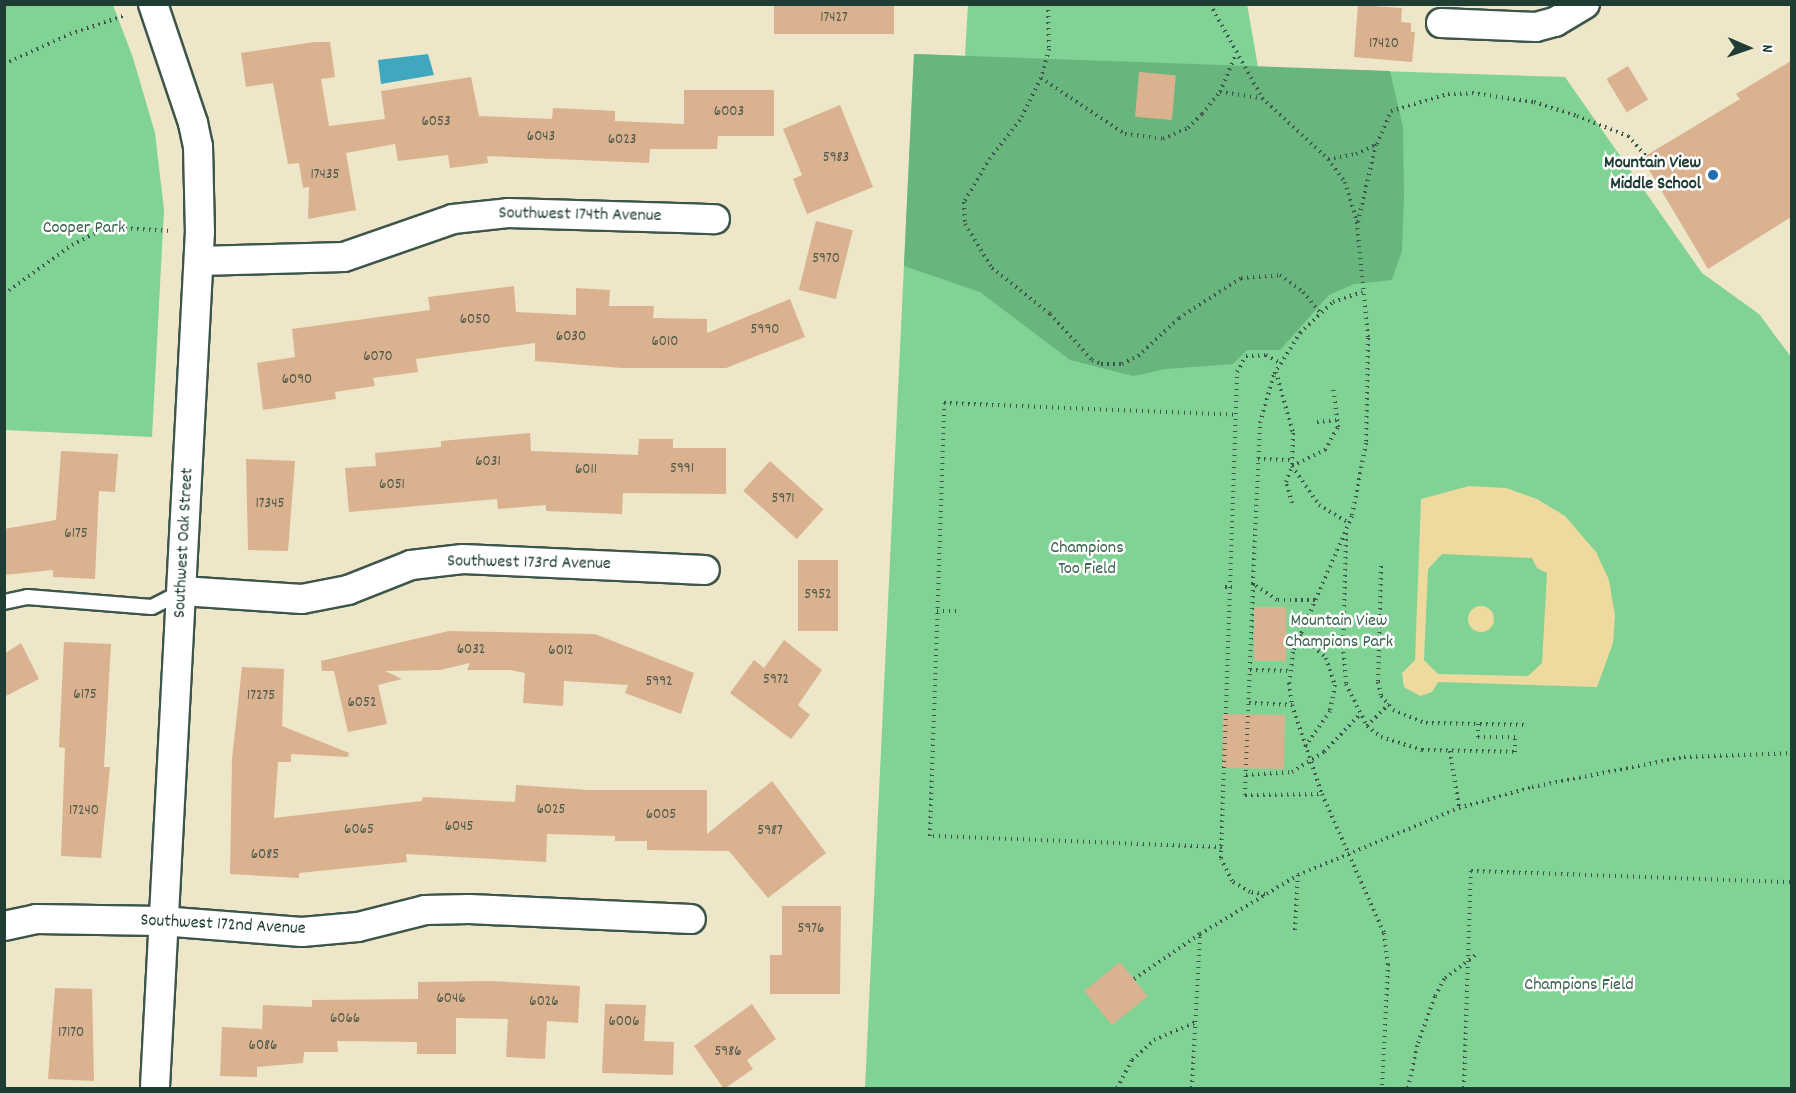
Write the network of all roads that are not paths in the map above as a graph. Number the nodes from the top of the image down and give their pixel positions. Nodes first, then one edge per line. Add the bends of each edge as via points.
1 (1584, 4) edge
2 (153, 5) edge
3 (1441, 23) dead end
4 (715, 219) dead end
5 (199, 261) junction
6 (705, 570) dead end
7 (182, 591) junction
8 (4, 602) edge
9 (692, 919) dead end
10 (161, 921) junction
11 (4, 926) edge
12 (155, 1089) edge

1 - 3 street via 1555,22 1536,27
2 - 5 street, Southwest Oak Street via 198,146
4 - 5 street, Southwest 174th Avenue via 507,213 453,219 344,257
5 - 7 street, Southwest Oak Street
6 - 7 street, Southwest 173rd Avenue via 463,559 411,565 348,590 302,599
7 - 8 lane via 152,608 27,597
7 - 10 street, Southwest Oak Street
9 - 10 street, Southwest 172nd Avenue via 425,910 358,927 302,932
10 - 11 street, Southwest 172nd Avenue via 36,919
10 - 12 street, Southwest Oak Street

